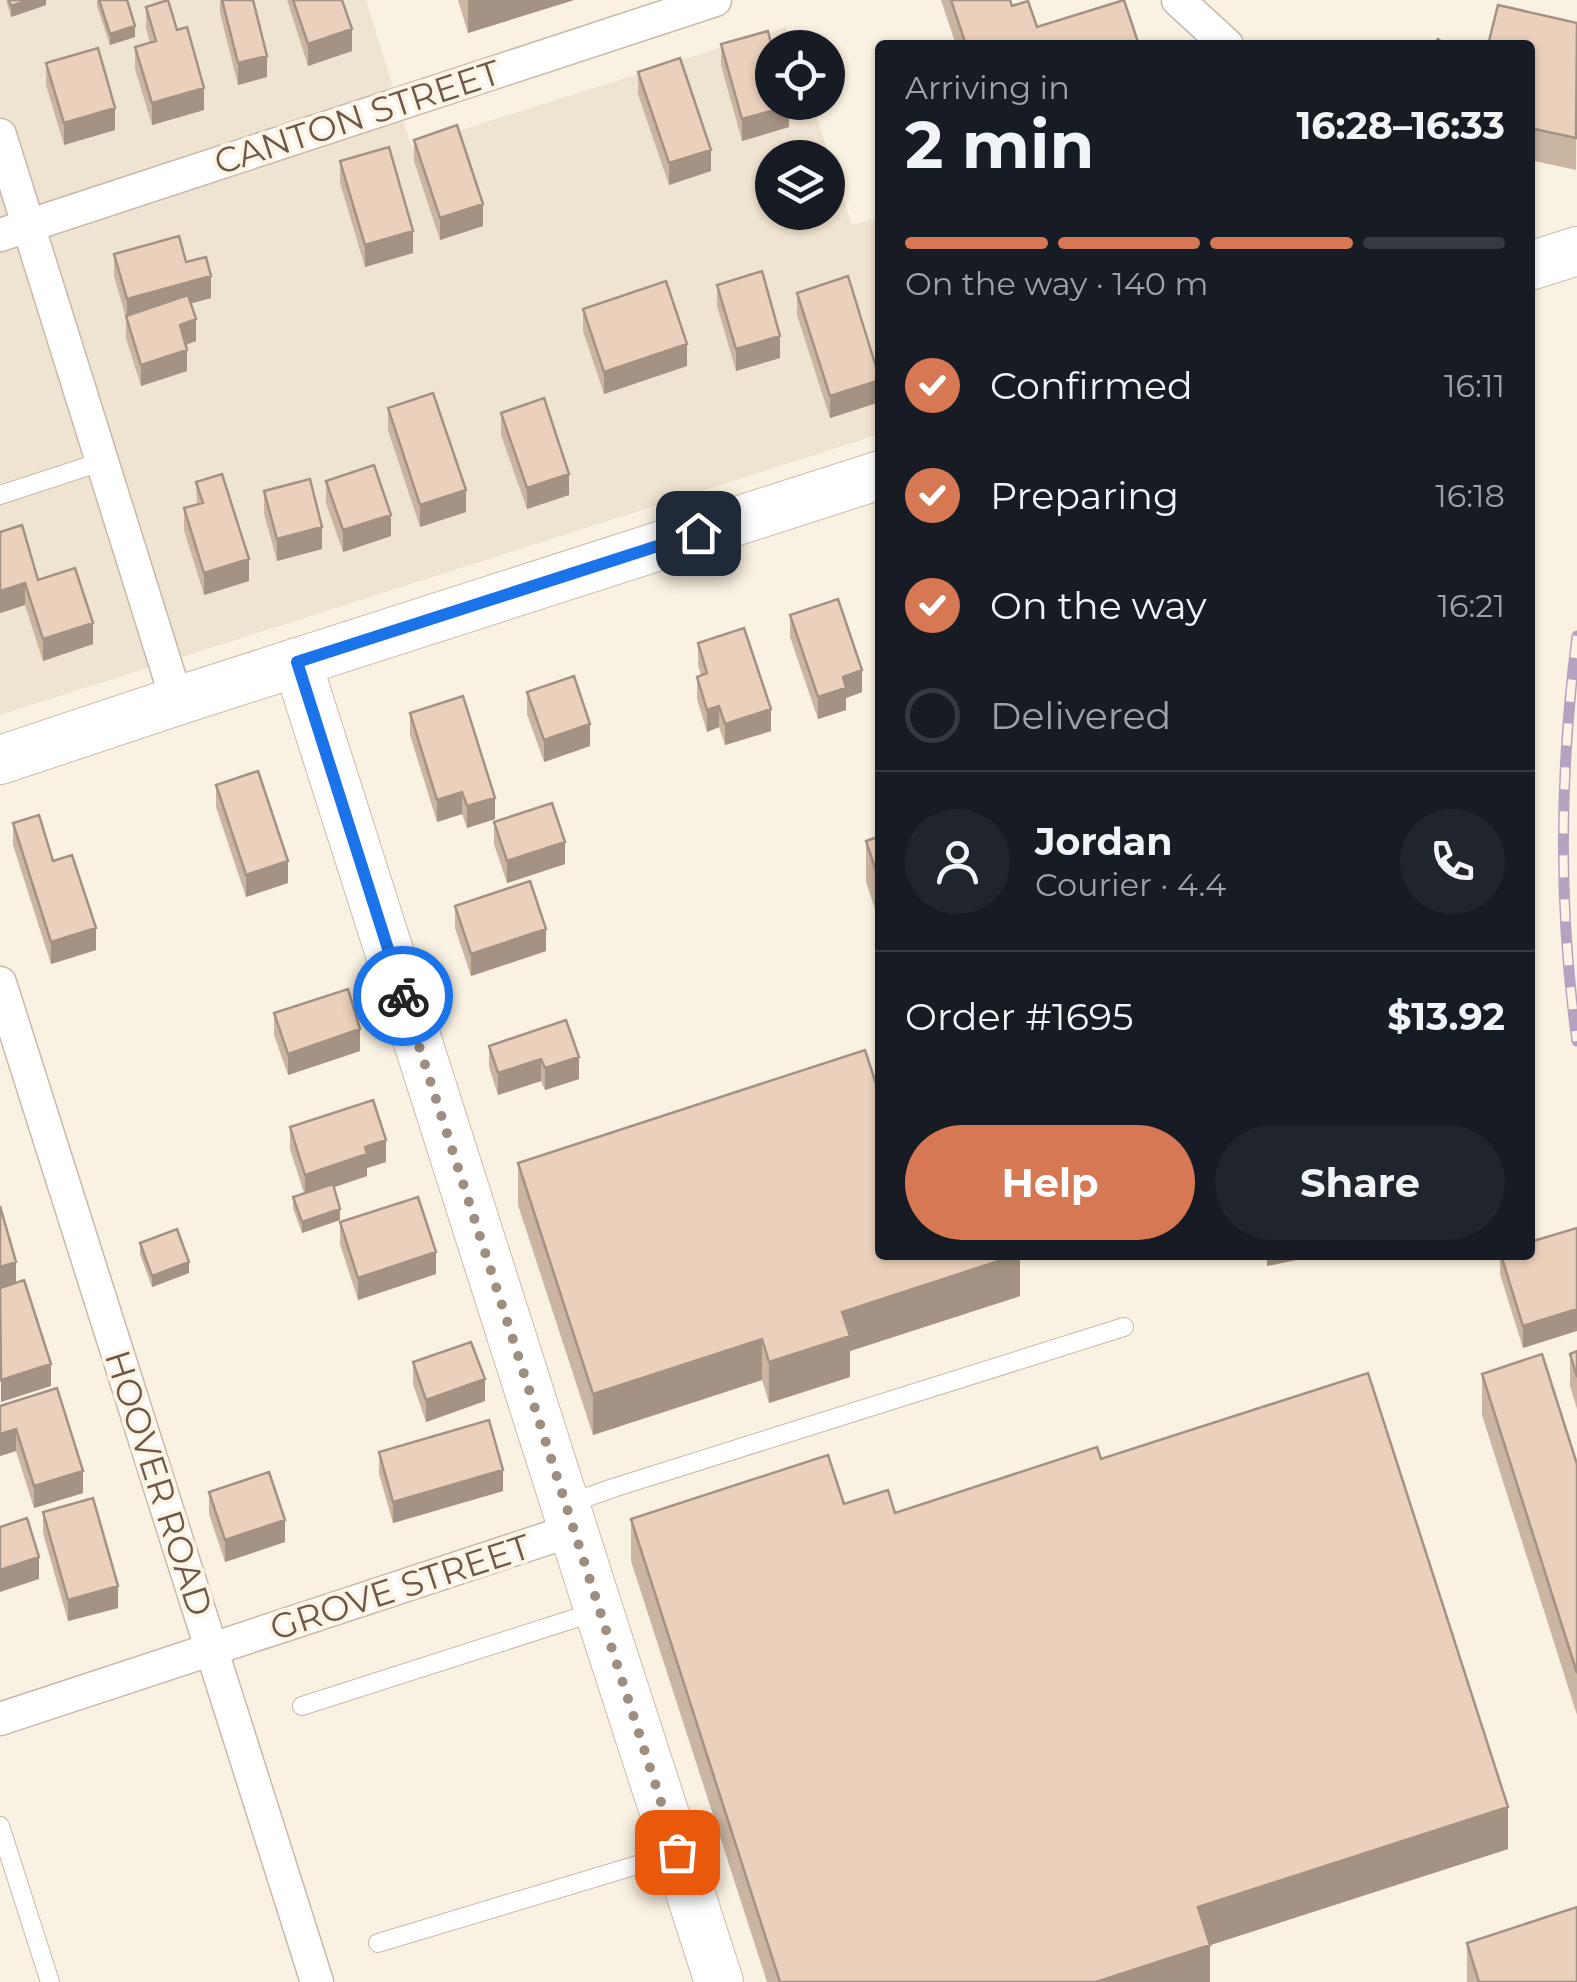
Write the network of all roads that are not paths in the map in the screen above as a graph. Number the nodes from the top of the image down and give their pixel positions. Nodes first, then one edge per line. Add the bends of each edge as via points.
1 (715, 0) edge
2 (1178, 0) edge
3 (1222, 40) edge
4 (0, 135) edge
5 (14, 230) edge
6 (1577, 251) edge
7 (1535, 264) edge
8 (101, 462) junction
9 (875, 477) edge
10 (0, 495) edge
11 (297, 662) junction
12 (177, 701) junction
13 (0, 760) edge
14 (0, 983) edge
15 (10, 1046) edge
16 (1124, 1327) dead end
17 (569, 1518) junction
18 (598, 1611) junction
19 (211, 1649) junction
20 (302, 1706) dead end
21 (0, 1719) edge
22 (0, 1826) edge
23 (677, 1852) junction
24 (378, 1944) dead end
25 (50, 1982) edge
26 (317, 1982) edge
27 (719, 1982) edge

1 - 5 street, CANTON STREET
2 - 3 street
4 - 5 street
5 - 8 street
6 - 7 street
8 - 10 lane
8 - 12 street
9 - 11 street
11 - 12 street
11 - 17 street
12 - 13 street
14 - 15 street, HOOVER ROAD
15 - 19 street, HOOVER ROAD
16 - 17 lane
17 - 18 street
17 - 19 street, GROVE STREET
18 - 20 lane
18 - 23 street
19 - 21 street, GROVE STREET
19 - 26 street, HOOVER ROAD
22 - 25 lane
23 - 24 lane
23 - 27 street

